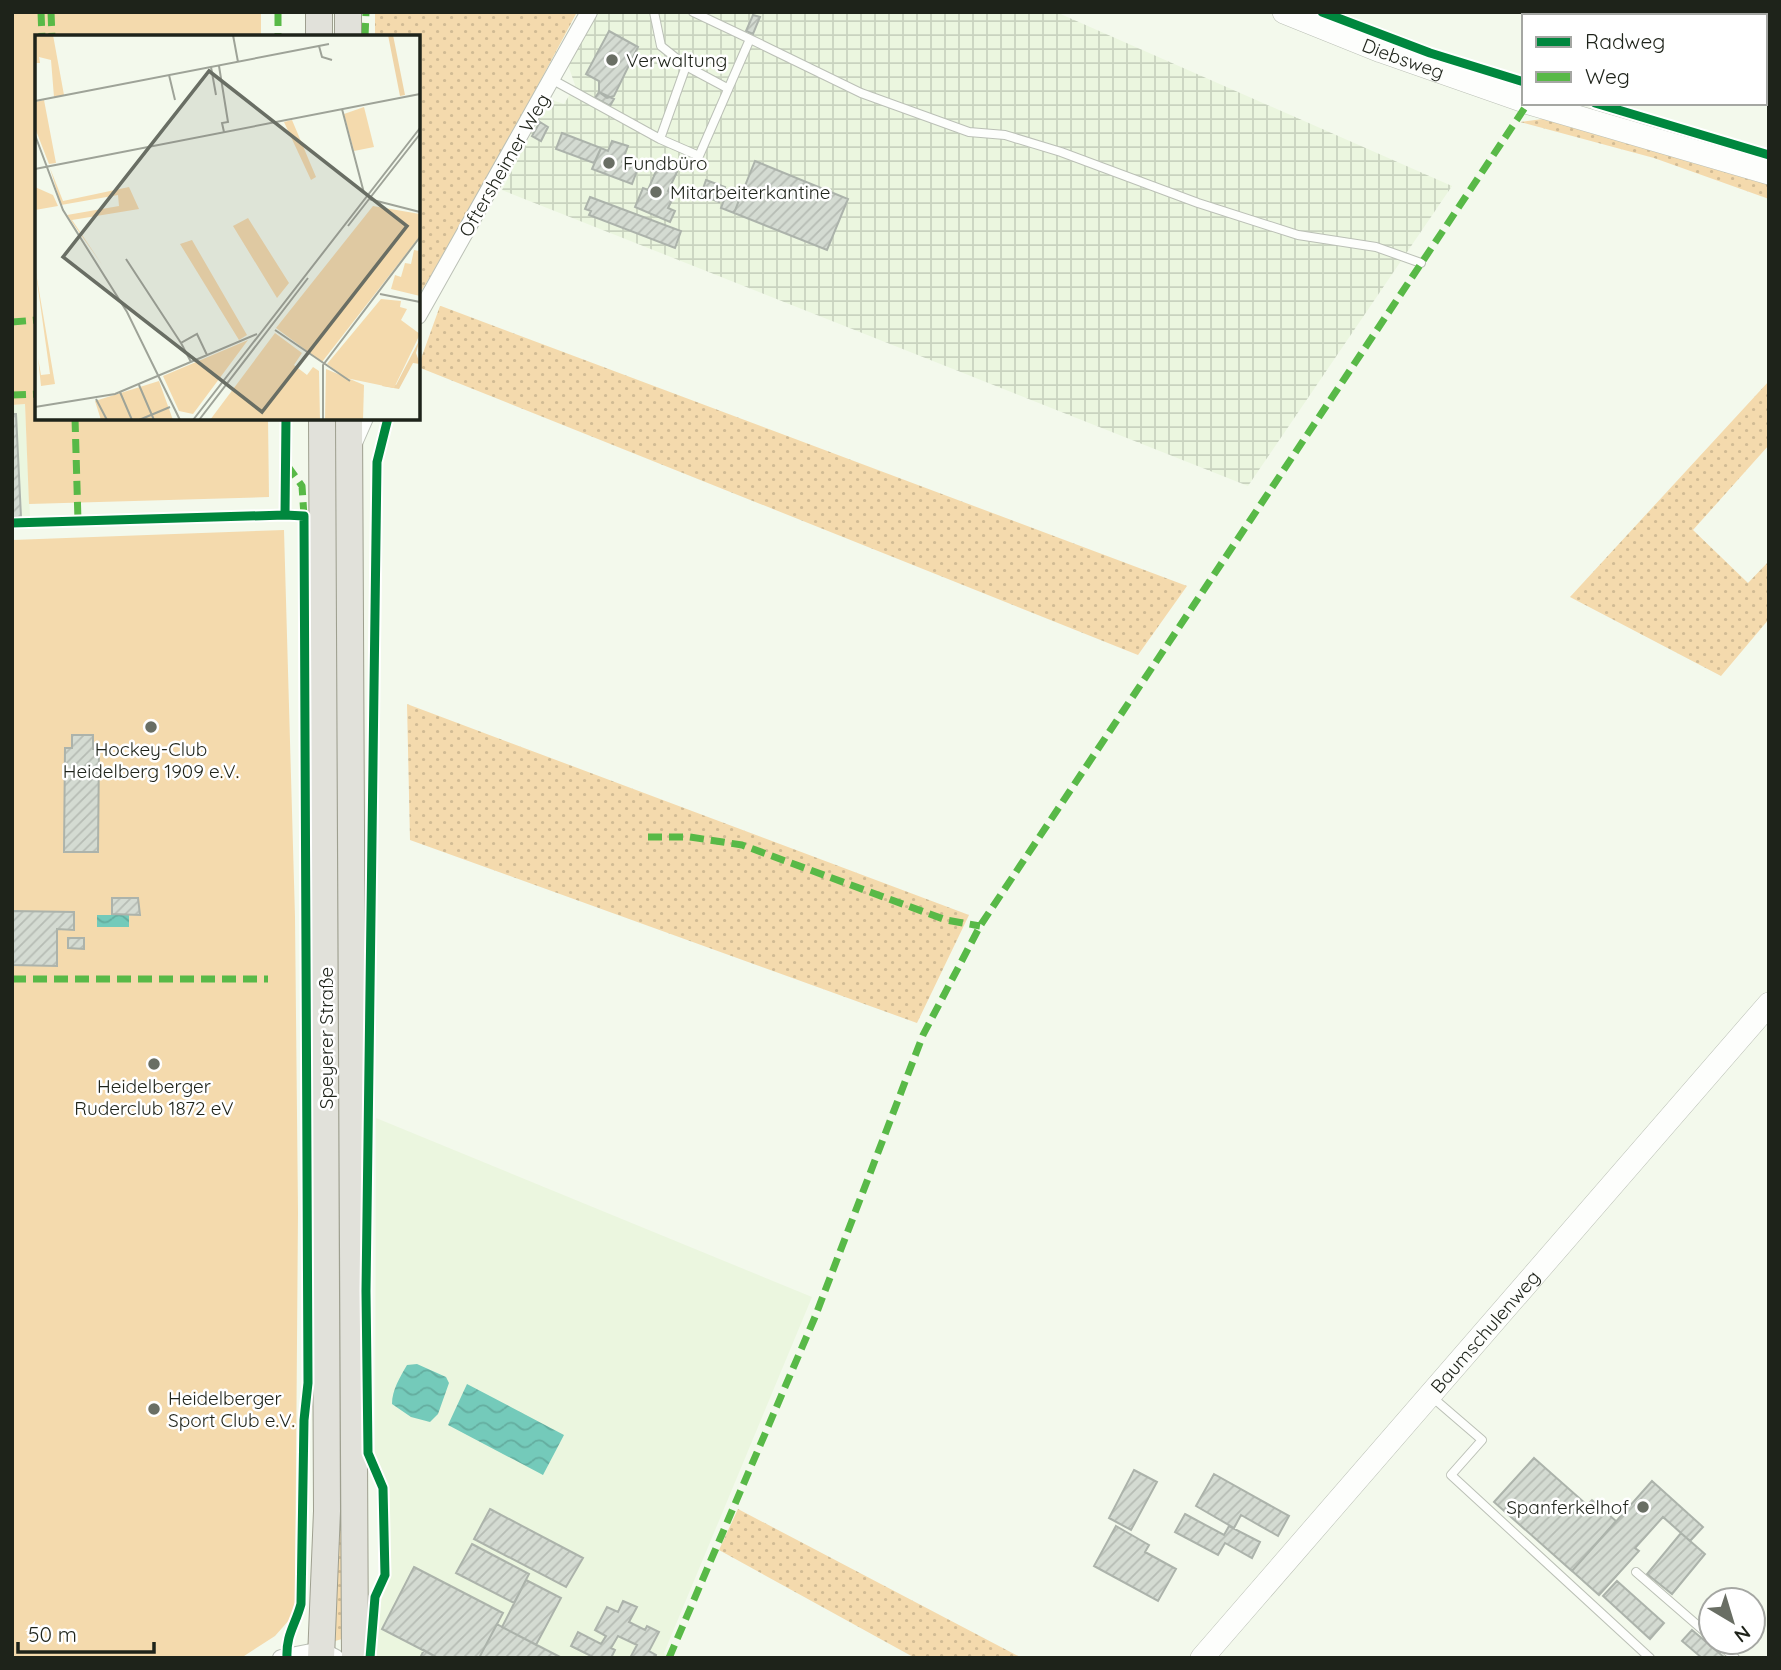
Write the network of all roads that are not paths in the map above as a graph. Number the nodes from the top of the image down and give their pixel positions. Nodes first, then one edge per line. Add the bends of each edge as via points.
1 (319, 12) edge
2 (348, 12) edge
3 (589, 12) edge
4 (654, 12) edge
5 (693, 12) edge
6 (1284, 12) edge
7 (319, 35) edge
8 (348, 35) edge
9 (750, 39) junction
10 (686, 66) junction
11 (553, 80) junction
12 (727, 88) junction
13 (1522, 100) edge
14 (1536, 105) edge
15 (660, 139) junction
16 (1769, 173) edge
17 (1422, 263) dead end
18 (420, 313) edge
19 (322, 420) edge
20 (349, 420) edge
21 (364, 420) edge
22 (349, 455) junction
23 (285, 515) dead end
24 (12, 523) edge
25 (1769, 1004) edge
26 (1430, 1395) junction
27 (1636, 1572) dead end
28 (1697, 1625) edge
29 (326, 1655) edge
30 (281, 1658) edge
31 (355, 1658) edge
32 (1202, 1658) edge
33 (1650, 1658) edge

1 - 7 main road
2 - 8 main road
3 - 11 street, Oftersheimer Weg
4 - 10 lane via 661,46
5 - 9 lane
6 - 13 street, Diebsweg
9 - 12 lane
9 - 17 lane via 861,93 969,132 1005,135 1061,152 1298,235 1376,247
10 - 12 lane
10 - 15 lane
11 - 15 lane
11 - 18 street, Oftersheimer Weg
12 - 15 lane via 699,156
14 - 16 street
19 - 29 main road, Speyerer Straße
20 - 22 main road, Speyerer Straße
21 - 22 street
22 - 31 main road, Speyerer Straße
23 - 24 lane
25 - 26 street, Baumschulenweg
26 - 32 street, Baumschulenweg
26 - 33 lane via 1482,1440 1451,1475
27 - 28 lane
29 - 30 street

